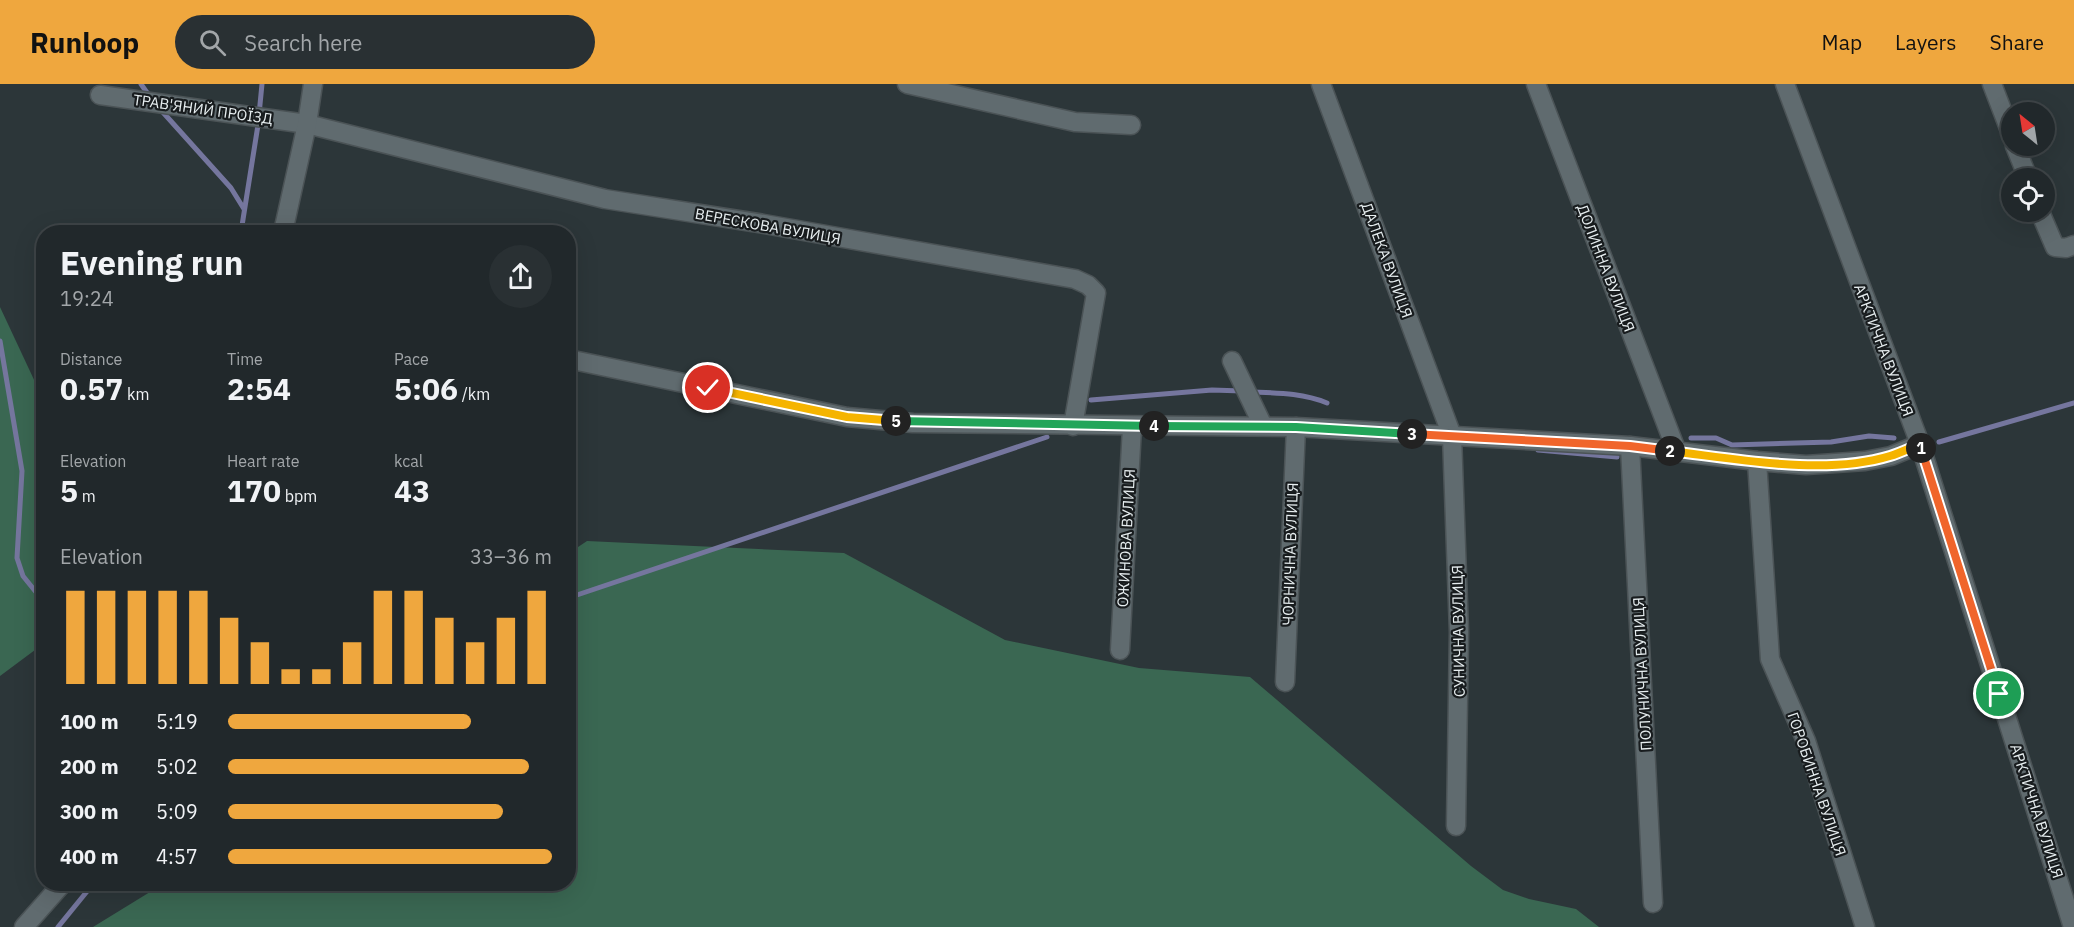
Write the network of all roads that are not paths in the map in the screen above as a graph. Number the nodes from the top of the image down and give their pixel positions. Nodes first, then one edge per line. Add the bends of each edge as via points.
1 (313, 84) edge
2 (907, 84) edge
3 (1321, 84) edge
4 (1536, 84) edge
5 (1785, 84) edge
6 (1992, 84) edge
7 (100, 95) dead end
8 (2001, 107) edge
9 (307, 124) junction
10 (1131, 125) dead end
11 (2044, 222) edge
12 (285, 225) edge
13 (2074, 245) edge
14 (576, 361) edge
15 (1232, 361) dead end
16 (1073, 426) junction
17 (1132, 426) junction
18 (1263, 426) junction
19 (1296, 427) junction
20 (1452, 436) junction
21 (1920, 444) junction
22 (1630, 446) junction
23 (1677, 452) junction
24 (1757, 461) junction
25 (1120, 650) dead end
26 (1285, 682) dead end
27 (1456, 826) dead end
28 (56, 891) edge
29 (1653, 903) dead end
30 (24, 927) edge
31 (1865, 927) edge
32 (2073, 927) edge

1 - 9 street
2 - 10 street via 1075,122
3 - 20 street, ДАЛЕКА ВУЛИЦЯ
4 - 23 street, ДОЛИННА ВУЛИЦЯ
5 - 21 street, АРКТИЧНА ВУЛИЦЯ
6 - 8 street
7 - 9 street, ТРАВ'ЯНИЙ ПРОЇЗД
9 - 12 street
9 - 16 street, ВЕРЕСКОВА ВУЛИЦЯ via 605,199 1075,279 1096,293 1096,304
11 - 13 street via 2055,247
14 - 16 street via 847,417 913,423
15 - 18 street
16 - 17 street
17 - 18 street
17 - 25 street, ОЖИНОВА ВУЛИЦЯ
18 - 19 street
19 - 20 street
19 - 26 street, ЧОРНИЧНА ВУЛИЦЯ
20 - 22 street
20 - 27 street, СУНИЧНА ВУЛИЦЯ via 1460,632
21 - 24 street via 1865,461 1806,465
21 - 32 street, АРКТИЧНА ВУЛИЦЯ
22 - 23 street
22 - 29 street, ПОЛУНИЧНА ВУЛИЦЯ
23 - 24 street
24 - 31 street, ГОРОБИННА ВУЛИЦЯ via 1770,659 1806,741
28 - 30 street

